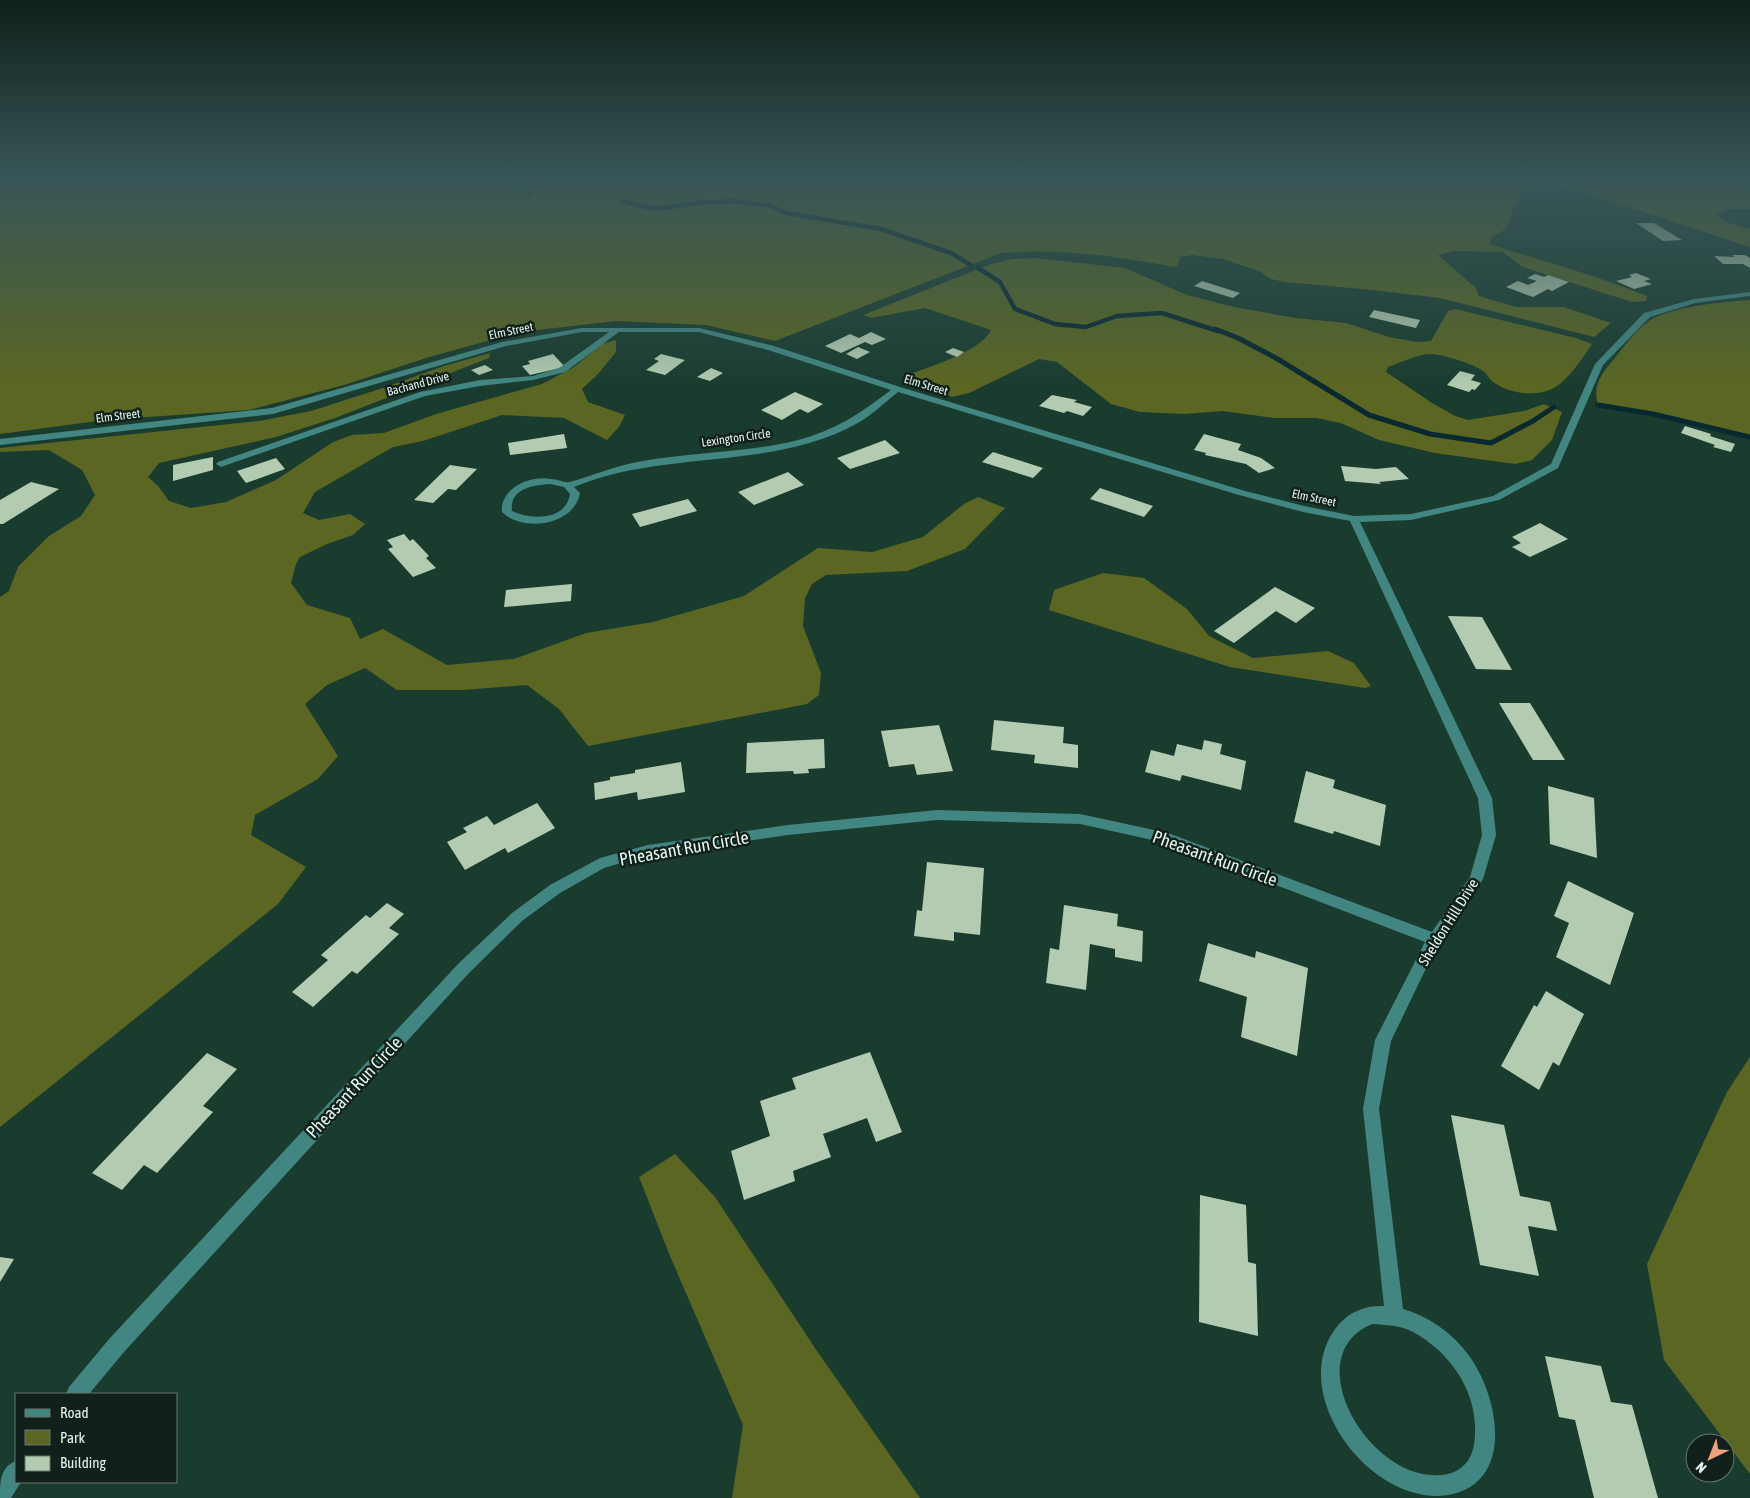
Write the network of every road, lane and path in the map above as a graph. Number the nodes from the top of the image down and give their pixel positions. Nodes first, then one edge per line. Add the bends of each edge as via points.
1 (1750, 294) edge
2 (617, 330) junction
3 (897, 389) junction
4 (0, 442) edge
5 (221, 464) dead end
6 (568, 486) junction
7 (1354, 518) junction
8 (1434, 940) junction
9 (1394, 1316) junction
10 (77, 1393) edge
11 (15, 1473) edge
12 (0, 1496) edge

1 - 7 street, Elm Street via 1694,301 1647,315 1599,364 1555,466 1496,498 1411,517
2 - 3 street, Elm Street via 699,330 771,348
2 - 4 street, Elm Street via 582,330 505,344 273,411
2 - 5 street, Bachand Drive via 562,370 533,378 480,383 423,394
3 - 6 street, Lexington Circle via 848,425 806,440 637,464
3 - 7 street, Elm Street via 1242,493
6 - 6 street via 574,491 575,504 559,516 534,521 507,512 507,500 519,488 540,482
7 - 8 street, Sheldon Hill Drive via 1485,798 1488,835 1476,879
8 - 9 street, Sheldon Hill Drive via 1383,1040 1371,1109
8 - 10 street, Pheasant Run Circle via 1168,838 1080,819 937,815 648,850 600,864 555,889 517,917 464,968 117,1345
9 - 9 street via 1420,1325 1445,1343 1466,1367 1481,1396 1487,1426 1483,1453 1470,1474 1448,1486 1421,1486 1395,1476 1371,1459 1351,1435 1337,1409 1330,1382 1331,1357 1339,1337 1353,1323 1372,1315
11 - 12 street

